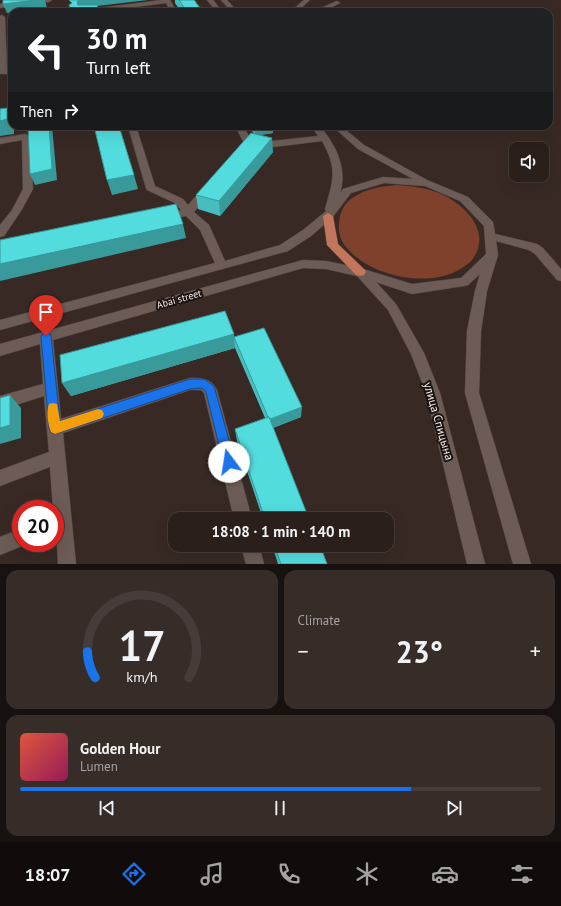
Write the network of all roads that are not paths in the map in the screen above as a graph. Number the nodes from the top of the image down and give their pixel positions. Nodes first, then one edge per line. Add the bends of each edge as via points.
1 (49, 0) edge
2 (210, 0) edge
3 (224, 0) edge
4 (307, 0) edge
5 (337, 3) dead end
6 (0, 6) edge
7 (114, 8) edge
8 (172, 8) edge
9 (217, 8) edge
10 (231, 8) edge
11 (298, 8) edge
12 (326, 8) edge
13 (3, 17) edge
14 (8, 72) edge
15 (27, 130) edge
16 (133, 130) edge
17 (241, 130) edge
18 (319, 130) edge
19 (341, 130) edge
20 (26, 137) junction
21 (325, 138) junction
22 (0, 141) edge
23 (249, 143) junction
24 (234, 160) edge
25 (213, 183) edge
26 (427, 183) junction
27 (188, 212) junction
28 (328, 216) junction
29 (156, 218) edge
30 (0, 232) edge
31 (490, 236) junction
32 (492, 255) junction
33 (222, 266) junction
34 (360, 272) junction
35 (561, 277) edge
36 (0, 325) edge
37 (46, 336) junction
38 (0, 350) edge
39 (51, 388) junction
40 (0, 403) edge
41 (55, 428) junction
42 (58, 457) junction
43 (0, 478) edge
44 (59, 500) edge
45 (241, 512) edge
46 (12, 541) edge
47 (0, 546) edge
48 (64, 549) edge
49 (251, 552) edge
50 (67, 564) edge
51 (254, 564) edge
52 (476, 564) edge
53 (522, 564) edge

1 - 6 street
2 - 9 street
3 - 10 street
4 - 11 street
5 - 12 street
7 - 8 street via 168,1
13 - 14 street via 3,73
15 - 20 street
16 - 27 street via 152,188 179,201
17 - 23 street
18 - 21 street
19 - 26 street via 361,147
20 - 22 street
20 - 30 street via 28,189
21 - 23 street via 265,145
21 - 28 street via 334,155 338,180
23 - 24 street
25 - 27 street
26 - 28 street via 383,180 347,191
26 - 31 street via 464,199 489,225
27 - 29 street
27 - 33 street via 205,228
28 - 33 street, Abai street via 284,248
28 - 34 main road via 333,245
31 - 32 street
31 - 35 street via 533,247
32 - 34 street via 464,282 412,289
32 - 53 street via 474,331 472,393
33 - 36 street, Abai street
34 - 37 street, Abai street via 326,265 303,264
34 - 52 street, улица Спицына via 392,307 417,353 434,393
37 - 38 street, Abai street
37 - 39 street
39 - 40 street
39 - 41 street
41 - 42 street
41 - 45 street via 190,384 204,384 210,390
42 - 43 street
42 - 44 street
46 - 47 street
48 - 50 street
49 - 51 street

